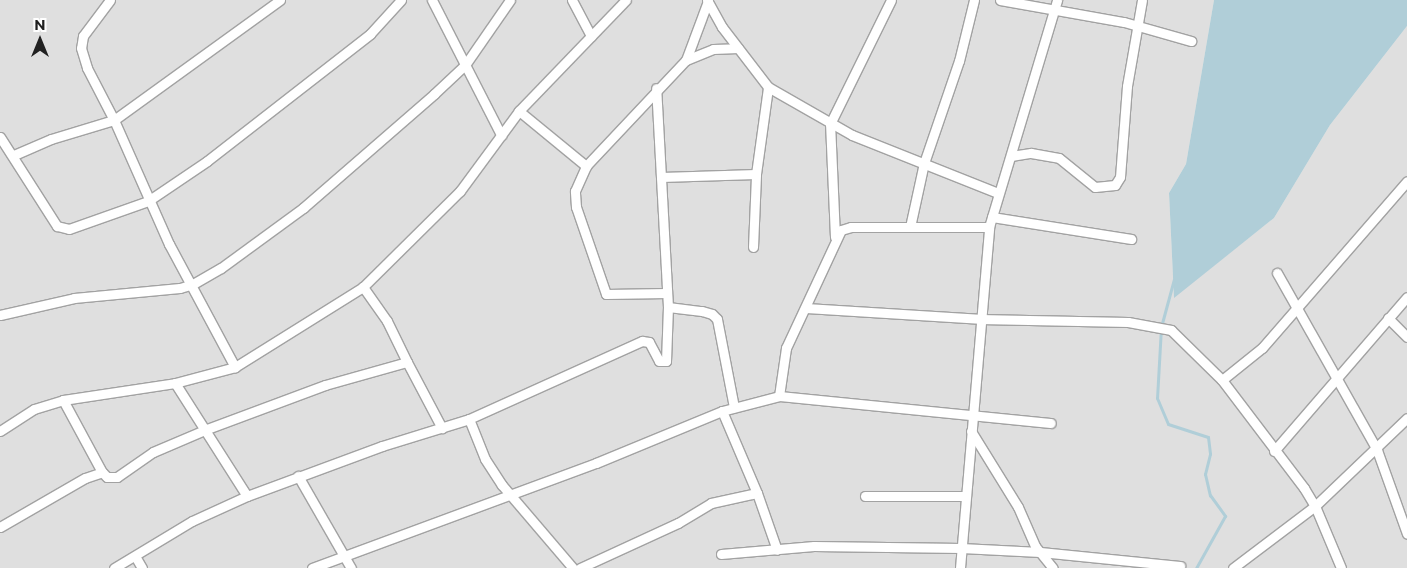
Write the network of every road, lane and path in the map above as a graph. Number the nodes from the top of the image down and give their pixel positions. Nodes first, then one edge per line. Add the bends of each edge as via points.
1 (110, 0) edge
2 (280, 0) edge
3 (401, 0) edge
4 (432, 0) edge
5 (510, 0) edge
6 (572, 0) edge
7 (626, 0) edge
8 (891, 0) edge
9 (974, 0) edge
10 (1000, 0) edge
11 (1057, 0) edge
12 (1142, 0) edge
13 (707, 1) edge
14 (1055, 11) junction
15 (1137, 25) junction
16 (591, 36) junction
17 (1191, 41) dead end
18 (738, 48) junction
19 (686, 60) junction
20 (465, 64) junction
21 (768, 87) junction
22 (656, 88) junction
23 (519, 111) junction
24 (114, 120) junction
25 (830, 124) junction
26 (501, 135) junction
27 (0, 137) edge
28 (14, 155) junction
29 (1011, 156) junction
30 (924, 163) junction
31 (586, 166) junction
32 (756, 174) junction
33 (661, 177) junction
34 (1406, 185) edge
35 (998, 193) junction
36 (148, 201) junction
37 (992, 217) junction
38 (910, 227) junction
39 (989, 227) junction
40 (835, 237) junction
41 (1131, 239) dead end
42 (753, 247) dead end
43 (1277, 273) dead end
44 (193, 284) junction
45 (363, 287) junction
46 (667, 293) junction
47 (1407, 297) edge
48 (668, 307) junction
49 (1296, 307) junction
50 (806, 308) junction
51 (0, 315) edge
52 (1388, 318) junction
53 (979, 319) junction
54 (1407, 338) edge
55 (407, 362) junction
56 (235, 367) junction
57 (1222, 380) junction
58 (1335, 380) junction
59 (175, 383) junction
60 (780, 396) junction
61 (63, 400) junction
62 (734, 407) junction
63 (722, 411) junction
64 (972, 415) junction
65 (1407, 418) edge
66 (469, 419) junction
67 (1051, 423) dead end
68 (442, 428) junction
69 (207, 429) junction
70 (0, 431) edge
71 (970, 431) junction
72 (1377, 450) junction
73 (1274, 451) junction
74 (102, 472) junction
75 (298, 476) junction
76 (757, 493) junction
77 (247, 496) junction
78 (510, 496) junction
79 (865, 496) dead end
80 (965, 496) junction
81 (1315, 506) junction
82 (1405, 522) edge
83 (0, 527) edge
84 (1407, 534) edge
85 (961, 548) junction
86 (777, 550) junction
87 (1040, 552) junction
88 (721, 554) dead end
89 (135, 556) junction
90 (342, 556) junction
91 (1180, 566) dead end
92 (114, 568) edge
93 (142, 568) edge
94 (312, 568) edge
95 (352, 568) edge
96 (573, 568) edge
97 (580, 568) edge
98 (960, 568) edge
99 (1053, 568) edge
100 (1233, 568) edge
101 (1341, 568) edge

1 - 24 street via 83,36 81,48 96,90
2 - 24 street
3 - 36 street via 370,34 261,122
4 - 20 street
5 - 20 street
6 - 16 street
7 - 16 street
8 - 25 street
9 - 30 street via 959,61
10 - 14 street
11 - 14 street
12 - 15 street
13 - 18 street
13 - 19 street
14 - 15 street
14 - 29 street
15 - 17 street
15 - 29 street via 1122,128 1120,177 1115,185 1095,187 1059,158 1031,153
16 - 23 street
18 - 19 street via 714,49
18 - 21 street
19 - 22 street
20 - 26 street
20 - 44 street via 303,208
21 - 25 street
21 - 32 street
22 - 31 street
22 - 33 street
23 - 26 street
23 - 31 street
24 - 28 street via 51,139
24 - 36 street
25 - 30 street
25 - 40 street
26 - 45 street via 460,191
27 - 28 street
28 - 36 street via 57,226 63,229
29 - 35 street
30 - 35 street
30 - 38 street
31 - 46 street via 575,191 576,207 606,294
32 - 33 street
32 - 42 street
33 - 46 street
34 - 49 street
35 - 37 street
36 - 44 street
37 - 39 street
37 - 41 street
38 - 39 street
38 - 40 street via 851,227 841,230
39 - 53 street
40 - 50 street
43 - 49 street
44 - 51 street via 74,298
44 - 56 street
45 - 55 street via 387,321
45 - 56 street
46 - 48 street
47 - 52 street
48 - 62 street via 702,310 717,319
48 - 66 street via 666,361 659,361 649,342 642,341
49 - 57 street via 1262,348
49 - 58 street
50 - 53 street
50 - 60 street via 786,348
52 - 54 street
52 - 58 street
53 - 57 street via 1152,324 1171,330
53 - 64 street
55 - 68 street
55 - 69 street via 325,385
56 - 59 street
57 - 73 street
58 - 72 street
58 - 73 street
59 - 61 street
59 - 69 street
60 - 62 street
60 - 64 street
61 - 70 street via 34,410
61 - 74 street
62 - 63 street
63 - 76 street
63 - 78 street
64 - 67 street
64 - 71 street
65 - 72 street
66 - 68 street
66 - 78 street via 485,460
68 - 75 street
69 - 74 street via 153,452 117,477 108,477
69 - 77 street
71 - 80 street
71 - 87 street via 1018,507
72 - 81 street
72 - 82 street
73 - 81 street
74 - 83 street via 85,478
75 - 77 street
75 - 90 street
76 - 86 street
76 - 97 street via 711,503 678,523
77 - 89 street via 192,521
78 - 90 street
78 - 96 street
79 - 80 street
80 - 85 street
81 - 100 street
81 - 101 street
82 - 84 street
85 - 86 street via 814,546
85 - 87 street
85 - 98 street
86 - 88 street
87 - 91 street
87 - 99 street
89 - 92 street
89 - 93 street
90 - 94 street
90 - 95 street

